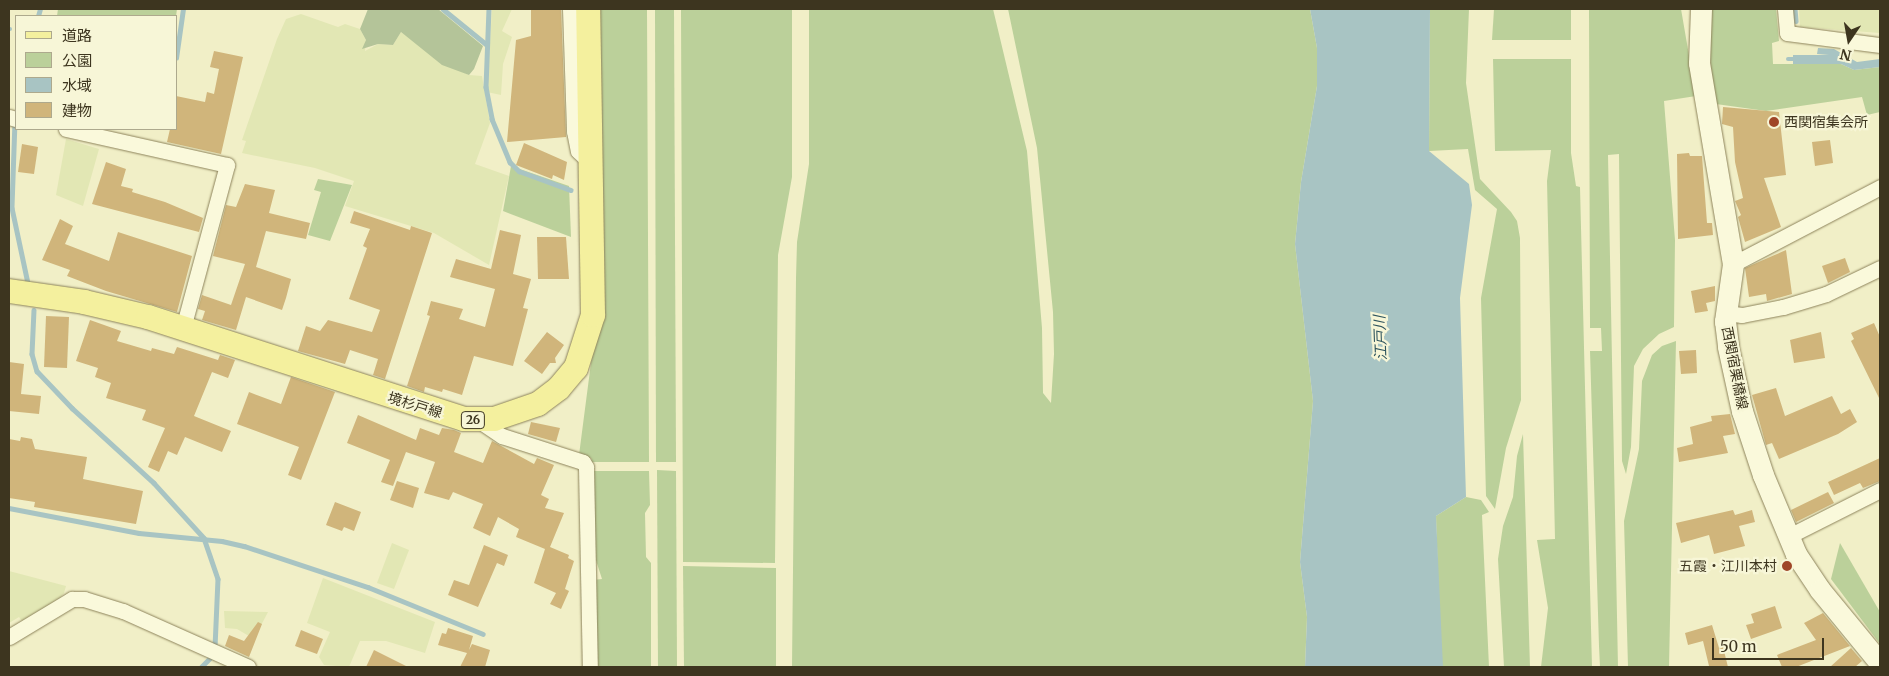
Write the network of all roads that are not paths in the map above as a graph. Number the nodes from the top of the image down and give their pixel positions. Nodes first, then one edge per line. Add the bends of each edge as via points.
1 (570, 9) edge
2 (588, 9) edge
3 (1701, 9) edge
4 (1785, 9) edge
5 (1880, 46) edge
6 (71, 130) edge
7 (591, 162) junction
8 (1880, 187) edge
9 (1732, 264) junction
10 (1880, 268) edge
11 (9, 291) edge
12 (1726, 313) junction
13 (183, 328) junction
14 (478, 420) junction
15 (1880, 490) edge
16 (1787, 537) junction
17 (9, 637) edge
18 (1880, 662) edge
19 (248, 667) edge
20 (590, 667) edge

1 - 7 street via 574,131 578,151
2 - 7 main road, 境杉戸線 / 26
3 - 9 main road, 西関宿栗橋線 via 1699,63
4 - 5 street via 1787,33
6 - 13 street via 227,164
7 - 14 main road, 境杉戸線 / 26 via 593,314 582,354 568,379 543,400 510,415
8 - 9 street
9 - 12 main road, 西関宿栗橋線
10 - 12 street via 1826,294 1783,307 1742,315
11 - 13 main road, 境杉戸線 / 26 via 118,308
12 - 16 main road, 西関宿栗橋線 via 1728,347 1742,411
13 - 14 main road, 境杉戸線 / 26 via 445,414
14 - 20 street via 502,436 582,462 586,467
15 - 16 street
16 - 18 main road, 西関宿栗橋線 via 1820,590
17 - 19 street via 72,599 84,600 124,611

